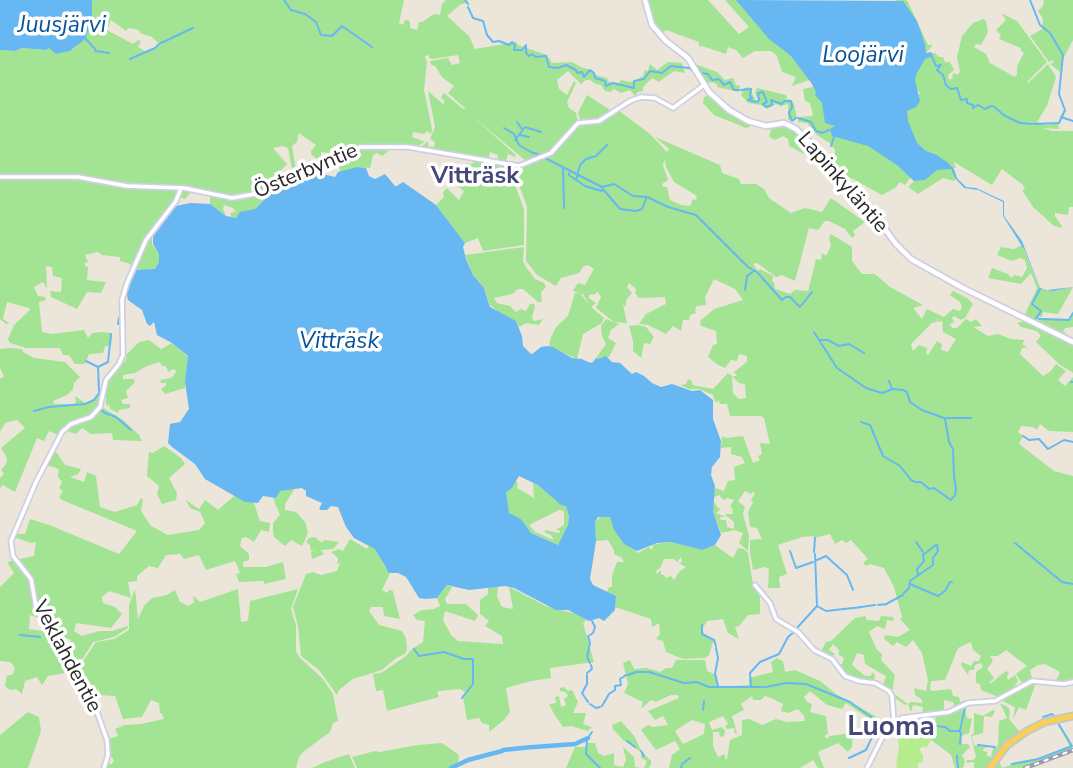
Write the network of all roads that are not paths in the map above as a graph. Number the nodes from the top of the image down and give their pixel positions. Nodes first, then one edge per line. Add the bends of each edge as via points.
1 (646, 0) edge
2 (704, 85) junction
3 (0, 177) edge
4 (181, 188) junction
5 (1073, 342) edge
6 (755, 585) dead end
7 (1073, 682) edge
8 (1073, 716) edge
9 (894, 723) junction
10 (104, 768) edge
11 (867, 768) edge
12 (990, 768) edge

1 - 2 main road, Lapinkyläntie via 652,25 688,58
2 - 4 street, Österbyntie via 673,108 655,98 641,97 600,120 578,123 551,153 519,166 405,146 361,147 295,173 262,194 232,198
2 - 5 main road, Lapinkyläntie via 729,110 748,121 766,126 784,123 796,129 915,262
3 - 4 street, Österbyntie via 71,177
4 - 10 street, Veklahdentie via 146,240 128,279 122,300 123,355 106,380 99,409 62,432 11,541 13,556 31,579 37,609 97,712 108,743
6 - 9 street via 776,619 832,659 845,677 887,689
7 - 9 street via 1032,681 1001,699
8 - 12 highway via 1027,731 1003,750
9 - 11 street

